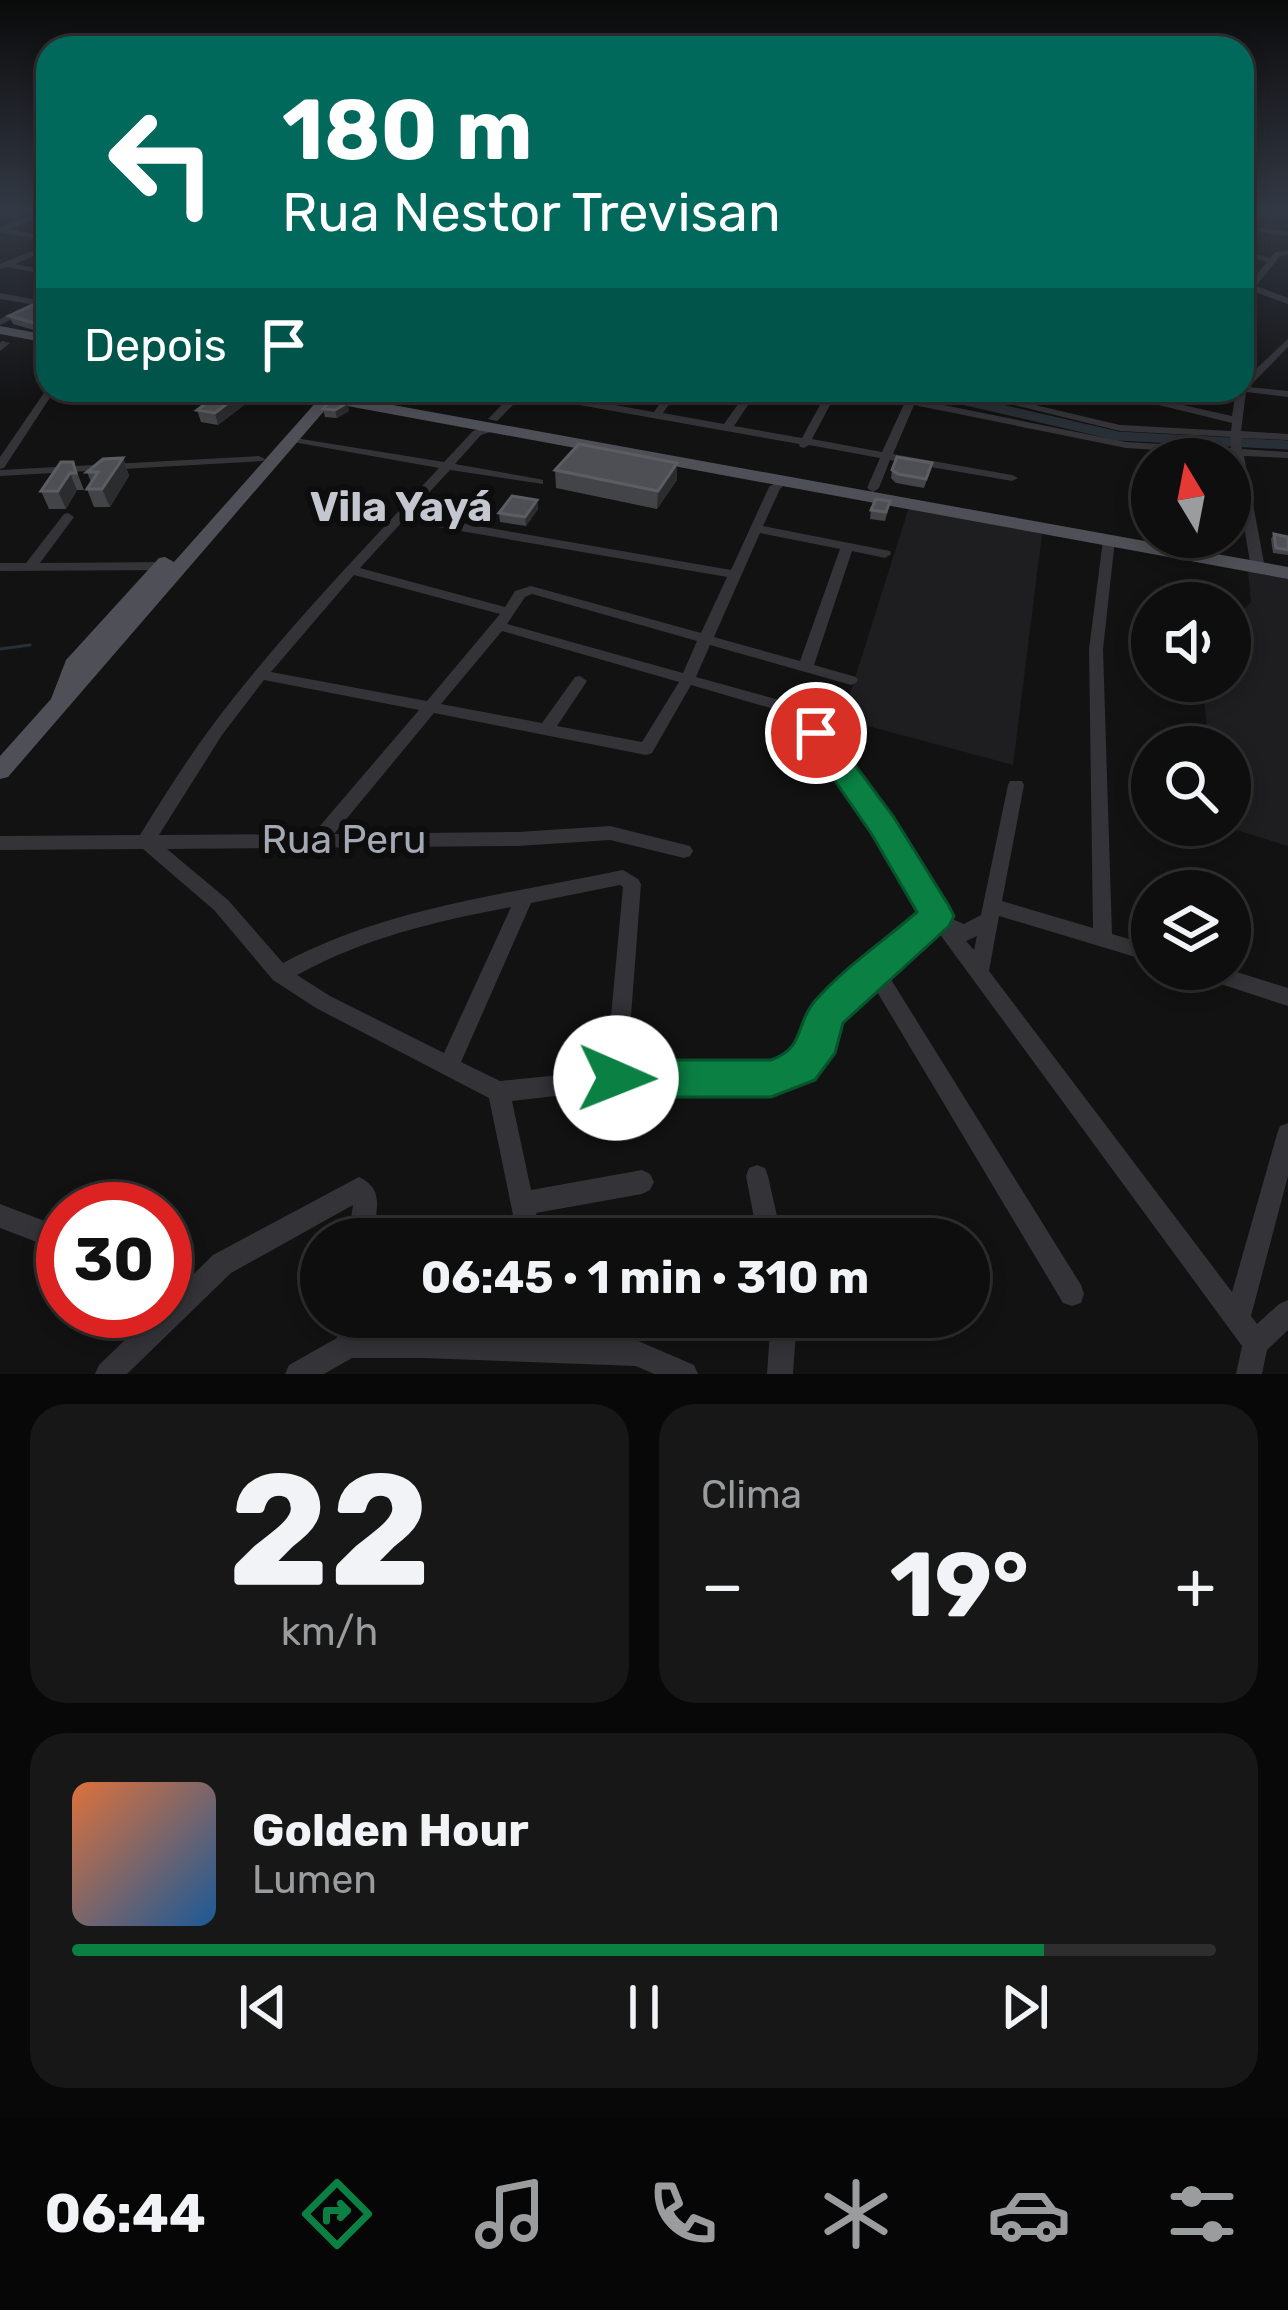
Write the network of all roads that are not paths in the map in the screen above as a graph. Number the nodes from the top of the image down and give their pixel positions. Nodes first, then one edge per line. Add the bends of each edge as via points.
1 (1262, 276) edge
2 (1254, 288) joint
3 (0, 296) edge
4 (36, 301) edge
5 (1288, 301) edge
6 (36, 310) edge
7 (3, 337) edge
8 (36, 341) edge
9 (1288, 342) edge
10 (1254, 361) edge
11 (1265, 363) junction
12 (1254, 375) edge
13 (1254, 389) edge
14 (1288, 394) edge
15 (42, 402) edge
16 (318, 402) edge
17 (320, 402) edge
18 (355, 402) edge
19 (361, 402) edge
20 (508, 402) edge
21 (582, 402) edge
22 (666, 402) edge
23 (745, 402) edge
24 (827, 402) edge
25 (913, 402) edge
26 (944, 402) edge
27 (1009, 402) edge
28 (1133, 402) edge
29 (1241, 402) edge
30 (656, 416) junction
31 (486, 426) junction
32 (726, 429) junction
33 (1288, 437) edge
34 (1208, 438) edge
35 (1227, 438) edge
36 (1235, 438) edge
37 (292, 439) junction
38 (1251, 440) edge
39 (1131, 444) edge
40 (804, 445) junction
41 (1251, 445) edge
42 (1288, 455) edge
43 (885, 458) junction
44 (259, 459) junction
45 (448, 466) junction
46 (0, 469) edge
47 (779, 478) junction
48 (1012, 478) dead end
49 (539, 482) dead end
50 (873, 488) junction
51 (402, 517) junction
52 (68, 518) dead end
53 (756, 528) junction
54 (1251, 530) edge
55 (1109, 540) junction
56 (847, 546) junction
57 (885, 554) dead end
58 (1257, 563) junction
59 (171, 566) junction
60 (30, 567) junction
61 (0, 568) edge
62 (1288, 568) edge
63 (356, 571) junction
64 (734, 574) junction
65 (504, 619) junction
66 (705, 638) junction
67 (806, 666) junction
68 (263, 675) junction
69 (688, 679) junction
70 (851, 680) dead end
71 (580, 681) dead end
72 (428, 708) junction
73 (545, 731) junction
74 (10, 746) edge
75 (0, 771) edge
76 (1016, 784) dead end
77 (319, 839) junction
78 (146, 841) junction
79 (0, 842) edge
80 (685, 851) dead end
81 (524, 898) junction
82 (990, 913) junction
83 (940, 920) junction
84 (1103, 940) junction
85 (1131, 948) edge
86 (874, 970) junction
87 (979, 972) junction
88 (280, 974) junction
89 (1251, 985) edge
90 (1288, 997) edge
91 (450, 1063) junction
92 (616, 1078) junction
93 (500, 1092) junction
94 (1288, 1134) edge
95 (757, 1176) dead end
96 (642, 1182) dead end
97 (525, 1203) junction
98 (0, 1216) edge
99 (312, 1218) edge
100 (362, 1218) edge
101 (527, 1218) edge
102 (766, 1218) edge
103 (300, 1224) edge
104 (36, 1230) edge
105 (1072, 1294) dead end
106 (1288, 1313) edge
107 (1237, 1321) junction
108 (350, 1338) edge
109 (544, 1338) edge
110 (783, 1338) edge
111 (1256, 1343) junction
112 (350, 1346) junction
113 (545, 1350) junction
114 (108, 1374) edge
115 (298, 1374) edge
116 (685, 1374) edge
117 (780, 1374) edge
118 (1249, 1374) edge

1 - 2 street
2 - 5 street
3 - 4 street
6 - 7 street
7 - 8 main road
9 - 11 street
10 - 11 street
11 - 12 street
13 - 14 street
15 - 46 street
16 - 44 main road
17 - 37 main road
18 - 31 main road
19 - 31 main road
20 - 31 street
21 - 30 street
22 - 30 street
23 - 32 street
24 - 40 street
25 - 43 street
26 - 39 street
27 - 34 street
28 - 35 street
29 - 36 street
30 - 32 street
31 - 45 street
31 - 47 main road
32 - 40 street
33 - 38 street
37 - 45 street
37 - 59 main road
40 - 43 street
41 - 42 street
43 - 48 street
43 - 50 street
44 - 46 street
44 - 59 main road
45 - 49 street
45 - 51 street
47 - 50 main road
47 - 53 street
47 - 55 main road
50 - 58 main road
51 - 63 street
51 - 64 street
52 - 60 street
53 - 56 street
53 - 64 street
54 - 58 street
55 - 58 main road
55 - 84 street via 1096,650
56 - 57 street
56 - 67 street
58 - 62 main road
59 - 60 street
59 - 74 main road via 47,717
60 - 61 street
63 - 65 street
63 - 68 street
64 - 66 street
65 - 66 street via 531,590
65 - 69 street
65 - 72 street
66 - 67 street
66 - 69 street
67 - 70 street
68 - 72 street
68 - 78 street via 189,765
69 - 73 street via 646,749
69 - 83 street via 796,710 836,755
71 - 73 street
72 - 73 street
72 - 77 street
74 - 75 main road
76 - 82 street
77 - 78 street, Rua Peru
77 - 80 street, Rua Peru via 610,832
78 - 79 street, Rua Peru
78 - 88 street via 221,905
81 - 88 street via 320,949
81 - 91 street
81 - 92 street via 623,877 632,884
82 - 83 street via 965,932
82 - 84 street
82 - 87 street
83 - 86 street
83 - 87 street
84 - 85 street
86 - 92 street via 825,1016 822,1041 801,1067 771,1078
86 - 105 street
87 - 107 street
88 - 91 street
89 - 90 street
91 - 93 street
92 - 93 street
93 - 97 street
94 - 107 street
95 - 102 street
96 - 97 street
97 - 101 street
98 - 104 street
99 - 100 street via 365,1191
103 - 114 street via 222,1264
106 - 111 street
107 - 111 street
108 - 112 street
109 - 113 street
110 - 117 street
111 - 118 street
112 - 113 street
112 - 115 street
113 - 116 street via 636,1353

